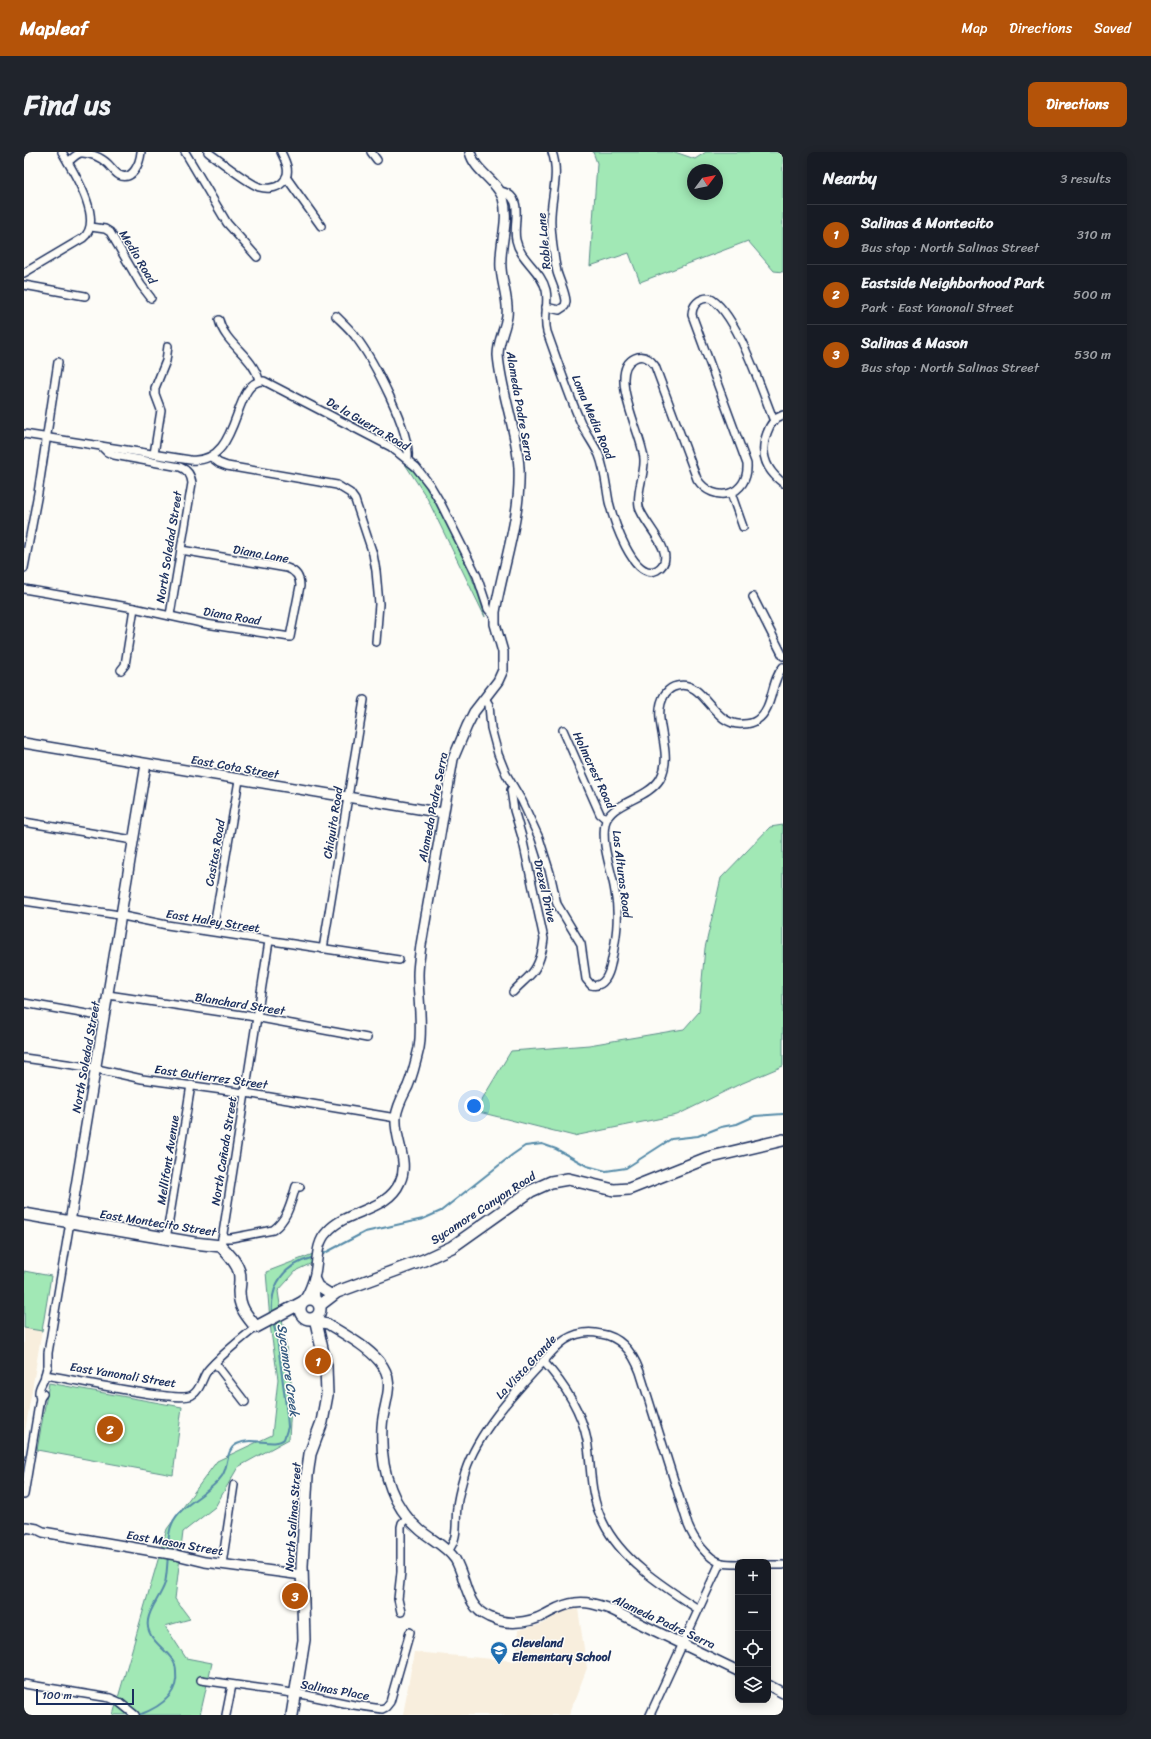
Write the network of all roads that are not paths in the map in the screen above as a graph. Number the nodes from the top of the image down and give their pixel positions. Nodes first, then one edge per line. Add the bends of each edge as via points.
1 (62, 152) edge
2 (140, 152) edge
3 (185, 152) edge
4 (208, 152) edge
5 (281, 152) edge
6 (371, 152) edge
7 (470, 152) edge
8 (552, 152) edge
9 (377, 160) dead end
10 (68, 162) junction
11 (286, 177) junction
12 (500, 192) junction
13 (321, 226) dead end
14 (91, 227) junction
15 (257, 257) dead end
16 (24, 273) edge
17 (24, 285) edge
18 (85, 296) dead end
19 (151, 298) dead end
20 (546, 307) junction
21 (336, 316) dead end
22 (218, 320) dead end
23 (168, 346) dead end
24 (58, 362) dead end
25 (259, 380) junction
26 (783, 415) edge
27 (774, 421) junction
28 (24, 434) edge
29 (46, 438) junction
30 (100, 446) junction
31 (154, 454) junction
32 (211, 457) junction
33 (408, 459) junction
34 (783, 483) edge
35 (731, 493) junction
36 (743, 527) dead end
37 (181, 550) junction
38 (24, 568) edge
39 (24, 589) edge
40 (753, 597) dead end
41 (134, 608) junction
42 (170, 615) junction
43 (494, 616) junction
44 (290, 637) joint
45 (376, 642) dead end
46 (783, 656) edge
47 (783, 667) edge
48 (121, 670) dead end
49 (485, 698) junction
50 (364, 700) dead end
51 (563, 730) dead end
52 (24, 744) edge
53 (146, 764) junction
54 (239, 780) junction
55 (513, 787) junction
56 (348, 798) junction
57 (442, 813) junction
58 (606, 819) junction
59 (24, 822) edge
60 (132, 840) junction
61 (24, 901) edge
62 (120, 916) junction
63 (213, 931) junction
64 (269, 941) junction
65 (323, 949) junction
66 (399, 960) dead end
67 (513, 992) dead end
68 (108, 995) junction
69 (24, 1003) edge
70 (104, 1017) junction
71 (256, 1017) junction
72 (367, 1038) dead end
73 (24, 1058) edge
74 (96, 1069) junction
75 (191, 1085) junction
76 (244, 1093) junction
77 (396, 1118) junction
78 (783, 1140) edge
79 (300, 1187) dead end
80 (24, 1214) edge
81 (70, 1222) junction
82 (166, 1239) junction
83 (222, 1242) junction
84 (314, 1279) junction
85 (333, 1293) junction
86 (312, 1309) junction
87 (329, 1324) junction
88 (256, 1327) junction
89 (319, 1331) junction
90 (321, 1345) junction
91 (543, 1361) junction
92 (215, 1363) junction
93 (45, 1375) junction
94 (245, 1402) dead end
95 (234, 1485) dead end
96 (24, 1496) edge
97 (407, 1518) junction
98 (24, 1530) edge
99 (448, 1551) junction
100 (720, 1563) junction
101 (222, 1564) junction
102 (735, 1564) edge
103 (771, 1565) edge
104 (783, 1566) edge
105 (302, 1576) junction
106 (698, 1609) junction
107 (401, 1612) dead end
108 (410, 1632) dead end
109 (683, 1644) junction
110 (735, 1670) edge
111 (201, 1680) dead end
112 (24, 1684) edge
113 (232, 1685) junction
114 (771, 1687) edge
115 (783, 1693) edge
116 (296, 1694) junction
117 (135, 1715) edge
118 (226, 1715) edge
119 (292, 1715) edge
120 (650, 1715) edge

1 - 10 street
2 - 10 street via 135,170 126,176 119,175 104,160 88,153 80,153
3 - 15 street via 227,223
4 - 11 street via 258,187 276,187
5 - 11 street via 288,170
6 - 9 street
7 - 12 street, Alameda Padre Serra via 476,165
8 - 20 street, Roble Lane via 556,176 551,224 555,262 566,301 565,306 559,310
10 - 14 street via 84,194
11 - 13 street
12 - 20 street, Loma Media Road via 507,193 515,201 514,231 517,245 544,285
12 - 43 street, Alameda Padre Serra via 505,218 501,267 507,314 498,355 517,452 519,476 513,525
14 - 16 street via 83,238
14 - 19 street, Medio Road via 110,232
17 - 18 street
20 - 35 street, Loma Media Road via 547,332 577,413 602,464 616,525 636,564 644,570 652,571 662,566 665,558 662,544 645,521 639,506 643,454 624,384 625,369 631,360 642,356 655,366 701,485 716,494
21 - 33 street via 355,336 383,383 396,410
22 - 25 street via 226,336 252,367
23 - 31 street via 166,362 155,388 161,410
24 - 29 street
25 - 32 street via 248,388 228,438
25 - 33 street, De la Guerra Road via 271,383 326,412
26 - 27 street
27 - 34 street via 769,426 765,438 763,454 767,466
27 - 35 street via 749,357 734,327 715,301 709,298 700,300 693,308 693,318 747,464 744,483
28 - 29 street
29 - 30 street
29 - 38 street
30 - 31 street
30 - 37 street, North Soledad Street via 114,455 177,466 190,475 192,484
31 - 32 street via 195,461
32 - 45 street via 228,466 337,485 350,493 357,504 376,571 380,604
33 - 43 street, De la Guerra Road via 434,491 475,572 488,609
35 - 36 street
37 - 42 street, North Soledad Street
37 - 44 street, Diana Lane via 294,571 300,582
39 - 41 street, Diana Road
40 - 46 street
41 - 42 street, Diana Road
41 - 48 street via 125,666
42 - 44 street, Diana Road via 206,624
43 - 49 street, Alameda Padre Serra via 503,652 503,670
47 - 58 street, Las Alturas Road via 777,676 764,713 755,722 748,724 726,722 690,687 679,686 669,690 660,704 666,755 660,779 644,794 616,809
49 - 55 street, Las Alturas Road via 489,705 495,748
49 - 57 street, Alameda Padre Serra via 466,726 455,752
50 - 56 street, Chiquita Road
51 - 58 street, Holmcrest Road via 600,814
52 - 53 street, East Cota Street
53 - 54 street, East Cota Street
53 - 60 street, North Soledad Street
54 - 56 street, East Cota Street
54 - 63 street, Casitas Road
55 - 58 street, Las Alturas Road via 539,838 557,904 581,944 586,979 594,986 604,981 608,974 618,926 616,894 606,852
55 - 67 street, Drexel Drive via 511,790 514,810 544,939 542,953 534,970
56 - 57 street, East Cota Street
56 - 65 street, Chiquita Road
57 - 77 street, Alameda Padre Serra via 418,974 419,1047
59 - 60 street
60 - 62 street, North Soledad Street
61 - 62 street, East Haley Street
62 - 63 street, East Haley Street
62 - 68 street, North Soledad Street
63 - 64 street, East Haley Street
64 - 65 street, East Haley Street
64 - 71 street, North Cañada Street
65 - 66 street, East Haley Street
68 - 70 street, North Soledad Street
68 - 71 street, Blanchard Street
69 - 70 street
70 - 74 street, North Soledad Street
71 - 72 street, Blanchard Street
71 - 76 street, North Cañada Street
73 - 74 street, East Gutierrez Street
74 - 75 street, East Gutierrez Street via 142,1079
74 - 81 street, North Soledad Street
75 - 76 street, East Gutierrez Street
75 - 82 street, Mellifont Avenue
76 - 77 street, East Gutierrez Street
76 - 83 street, North Cañada Street
77 - 84 street, Alameda Padre Serra via 403,1166 400,1183 393,1193 380,1203 345,1218 326,1232 319,1246
78 - 85 main road, Sycamore Canyon Road via 707,1158 629,1189 614,1190 564,1178 555,1180 532,1191 448,1249
79 - 83 street via 296,1186 287,1215 279,1226 267,1232
80 - 81 main road, East Montecito Street
81 - 82 main road, East Montecito Street
81 - 93 street, North Soledad Street via 48,1353 45,1357
82 - 83 main road, East Montecito Street
83 - 88 main road, East Montecito Street via 236,1264 240,1277 241,1307
84 - 85 street via 318,1286
84 - 86 street, Alameda Padre Serra
85 - 86 main road, Sycamore Canyon Road
86 - 87 street, Alameda Padre Serra
86 - 88 main road, East Yanonali Street via 283,1314
86 - 89 main road, North Salinas Street
86 - 90 main road, North Salinas Street via 316,1339
87 - 89 street
87 - 97 street, Alameda Padre Serra via 375,1356 388,1376 389,1387 382,1426 383,1457 391,1489
88 - 92 street, East Yanonali Street
89 - 90 main road, North Salinas Street
90 - 105 main road, North Salinas Street via 326,1366 327,1395 322,1422 310,1454
91 - 99 street, La Vista Grande via 507,1402 476,1448 462,1485 455,1538
91 - 100 street, La Vista Grande via 570,1337 591,1332 607,1335 628,1349 640,1372 690,1530 698,1544
91 - 106 street via 568,1391 580,1417 587,1439 594,1500 610,1535 638,1566
92 - 93 street, East Yanonali Street via 206,1373 196,1392 185,1398
92 - 94 street
93 - 96 street, North Soledad Street via 41,1382
95 - 101 street
97 - 99 street, Alameda Padre Serra
97 - 107 street via 401,1528 398,1599
98 - 101 street, East Mason Street via 25,1533 43,1532
99 - 109 street, Alameda Padre Serra via 460,1568 472,1603 490,1618 524,1622 563,1606 592,1603 610,1608
100 - 102 street
100 - 106 street
101 - 105 street, East Mason Street
103 - 104 street
105 - 116 main road, North Salinas Street via 304,1640
106 - 109 street
108 - 116 street, Salinas Place via 390,1702 386,1708 372,1708
109 - 110 street, Alameda Padre Serra
109 - 120 street
111 - 113 street, Salinas Place
112 - 117 street via 110,1698 130,1709
113 - 116 street, Salinas Place
113 - 118 street
114 - 115 street
116 - 119 main road, North Salinas Street

